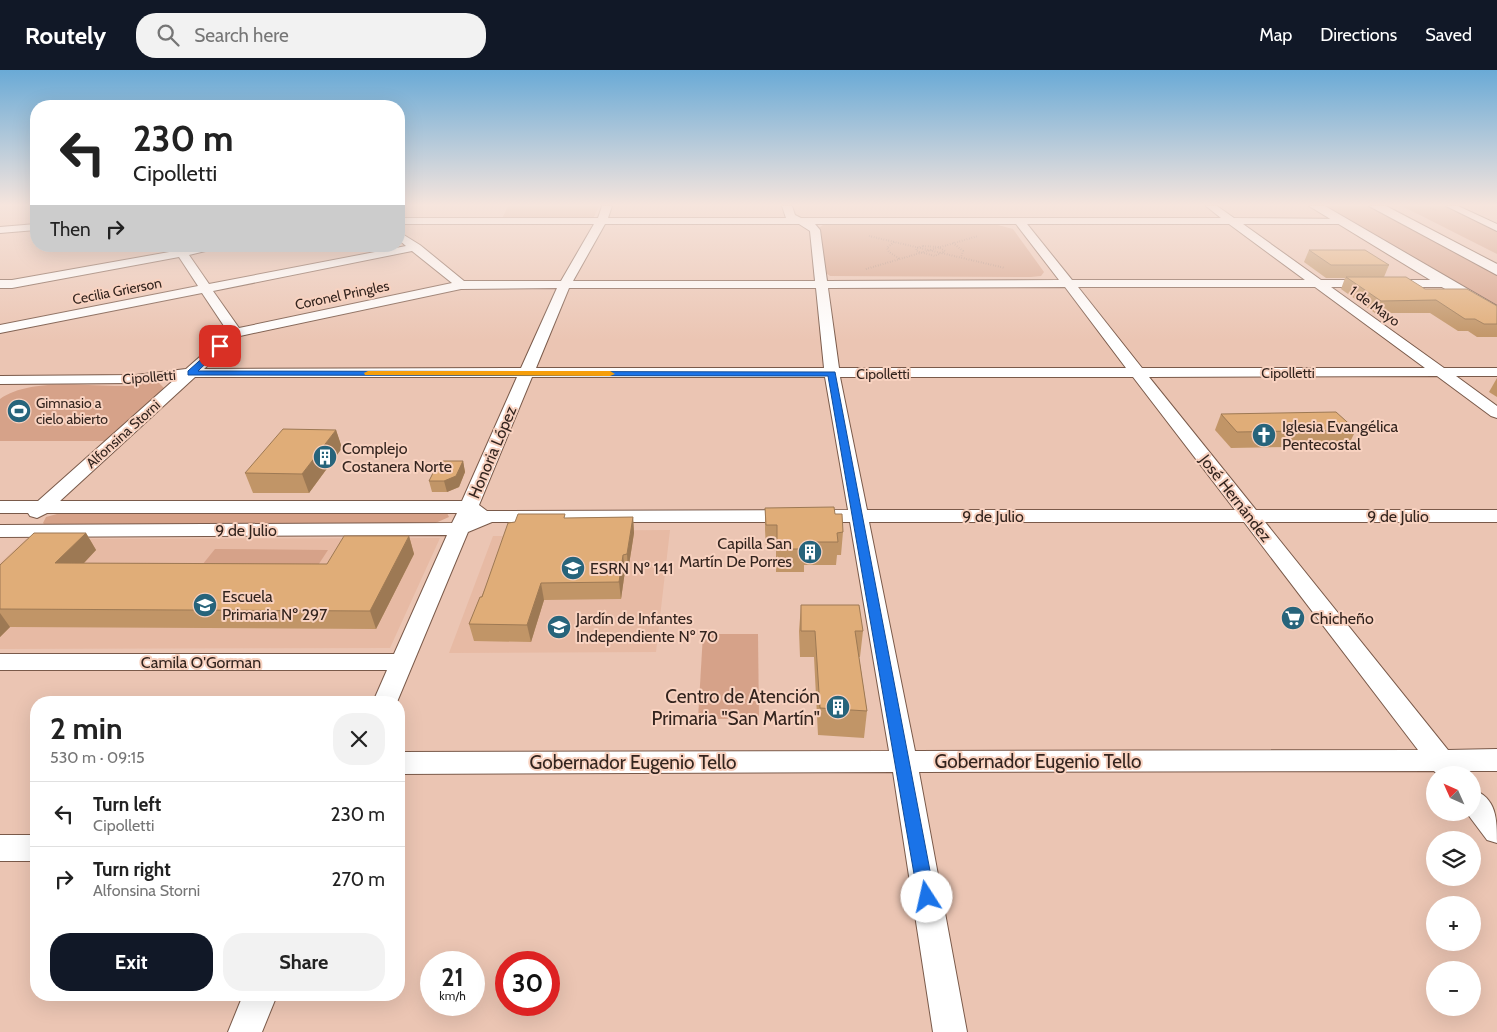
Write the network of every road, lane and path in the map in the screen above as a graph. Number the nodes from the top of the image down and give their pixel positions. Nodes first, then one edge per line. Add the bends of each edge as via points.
1 (420, 251) edge
2 (584, 251) edge
3 (818, 251) edge
4 (889, 251) edge
5 (916, 251) edge
6 (926, 251) edge
7 (932, 251) edge
8 (944, 251) edge
9 (963, 251) edge
10 (1043, 251) edge
11 (1273, 251) edge
12 (1393, 251) edge
13 (1461, 251) edge
14 (1483, 251) edge
15 (170, 252) edge
16 (181, 252) edge
17 (396, 252) edge
18 (919, 253) junction
19 (944, 254) junction
20 (961, 258) junction
21 (1497, 258) edge
22 (900, 259) junction
23 (1006, 268) dead end
24 (866, 269) dead end
25 (1497, 270) edge
26 (1068, 282) junction
27 (823, 283) junction
28 (1317, 283) junction
29 (1446, 283) junction
30 (0, 284) edge
31 (565, 284) junction
32 (461, 285) junction
33 (205, 290) junction
34 (1497, 313) edge
35 (0, 329) edge
36 (234, 333) junction
37 (1441, 372) junction
38 (1497, 372) edge
39 (191, 373) junction
40 (525, 374) junction
41 (832, 374) junction
42 (1140, 374) junction
43 (0, 380) edge
44 (20, 380) junction
45 (0, 394) edge
46 (1497, 413) edge
47 (0, 507) edge
48 (42, 507) junction
49 (469, 507) junction
50 (489, 516) junction
51 (860, 516) junction
52 (1251, 516) junction
53 (1497, 516) edge
54 (459, 529) junction
55 (8, 531) edge
56 (0, 545) edge
57 (0, 662) edge
58 (403, 662) junction
59 (388, 696) edge
60 (1497, 760) edge
61 (904, 761) junction
62 (405, 763) edge
63 (1446, 766) edge
64 (1460, 766) edge
65 (1426, 768) edge
66 (1481, 811) edge
67 (1497, 831) edge
68 (0, 848) edge
69 (30, 848) edge
70 (257, 1001) edge
71 (244, 1032) edge
72 (950, 1032) edge

1 - 32 street
2 - 31 street, Honoria López
3 - 27 street
4 - 22 path
5 - 18 path
6 - 18 path
7 - 19 path
8 - 19 path
9 - 20 path
10 - 26 street, José Hernández
11 - 28 street, 1 de Mayo
12 - 29 main road
13 - 25 main road
14 - 21 main road
15 - 30 street
16 - 33 street
17 - 33 street, Cecilia Grierson
18 - 19 path
18 - 22 path
19 - 20 path
20 - 23 path
22 - 24 path
26 - 27 street, Coronel Pringles
26 - 28 street, Coronel Pringles
26 - 42 street, José Hernández
27 - 31 street, Coronel Pringles
27 - 41 street
28 - 29 street, Coronel Pringles
28 - 37 street, 1 de Mayo
29 - 34 main road
31 - 32 street, Coronel Pringles
31 - 40 street, Honoria López
32 - 36 street, Coronel Pringles
33 - 35 street, Cecilia Grierson
33 - 36 street
36 - 39 street, Alfonsina Storni
37 - 38 street, Cipolletti
37 - 42 street, Cipolletti
37 - 46 street, 1 de Mayo
39 - 40 street, Cipolletti
39 - 44 street, Cipolletti via 136,379
39 - 48 street, Alfonsina Storni
40 - 41 street, Cipolletti
40 - 49 street, Honoria López
41 - 42 street, Cipolletti
41 - 51 street
42 - 52 street, José Hernández
43 - 44 street, Cipolletti
44 - 45 street
47 - 48 street, 9 de Julio
48 - 49 street, 9 de Julio
48 - 55 street, Alfonsina Storni
49 - 50 street, 9 de Julio
49 - 54 street, Honoria López
50 - 51 street, 9 de Julio
50 - 54 street, 9 de Julio
51 - 52 street, 9 de Julio
51 - 61 street
52 - 53 street, 9 de Julio
52 - 63 street, José Hernández
54 - 55 street, 9 de Julio
54 - 58 street, Honoria López
55 - 56 street, Alfonsina Storni
57 - 58 street, Camila O'Gorman
58 - 59 street, Honoria López
60 - 64 street, Gobernador Eugenio Tello
61 - 62 street, Gobernador Eugenio Tello
61 - 65 street, Gobernador Eugenio Tello
61 - 72 street
66 - 67 street
68 - 69 street
70 - 71 street

